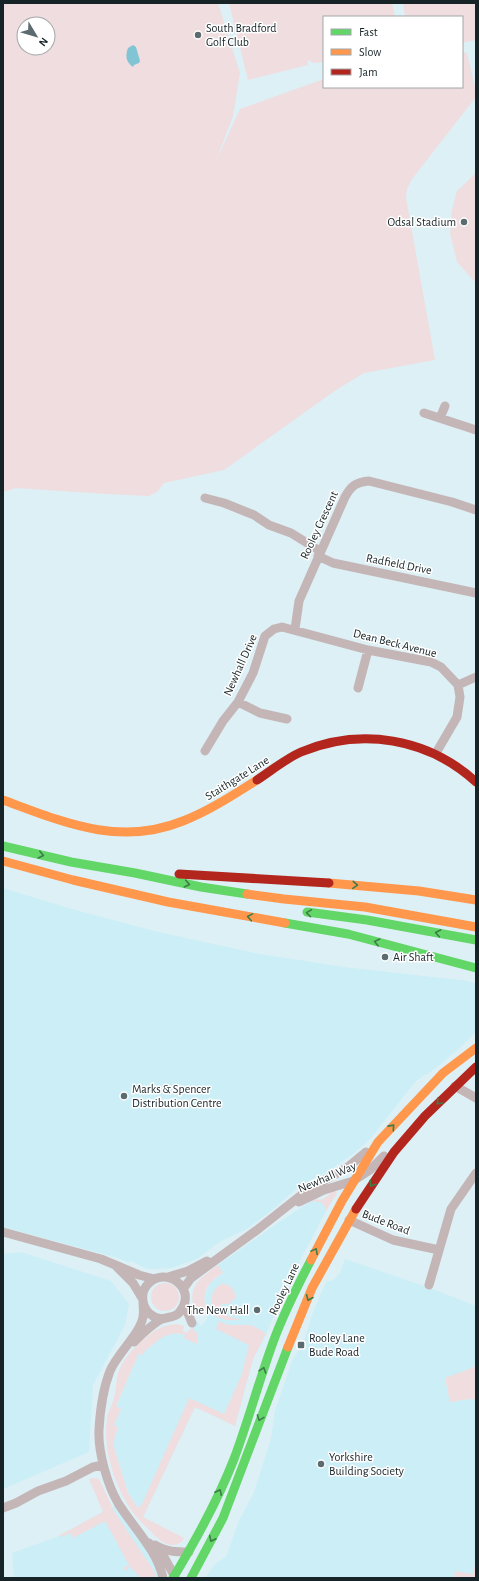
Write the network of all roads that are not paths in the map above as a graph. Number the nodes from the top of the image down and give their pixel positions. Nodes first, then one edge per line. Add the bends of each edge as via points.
1 (444, 406) dead end
2 (424, 413) dead end
3 (440, 418) junction
4 (476, 430) edge
5 (205, 498) dead end
6 (476, 510) edge
7 (319, 553) junction
8 (476, 593) edge
9 (295, 629) junction
10 (368, 650) junction
11 (476, 677) edge
12 (458, 685) junction
13 (358, 688) dead end
14 (238, 702) junction
15 (287, 719) dead end
16 (205, 751) dead end
17 (436, 753) junction
18 (476, 782) edge
19 (3, 800) edge
20 (3, 846) edge
21 (3, 861) edge
22 (135, 873) junction
23 (73, 880) junction
24 (189, 896) dead end
25 (476, 900) edge
26 (297, 911) dead end
27 (476, 927) edge
28 (476, 940) edge
29 (474, 969) edge
30 (474, 1049) edge
31 (476, 1067) edge
32 (455, 1086) junction
33 (476, 1098) edge
34 (378, 1142) junction
35 (394, 1152) junction
36 (476, 1173) edge
37 (353, 1181) junction
38 (286, 1207) junction
39 (349, 1220) junction
40 (3, 1232) edge
41 (245, 1239) junction
42 (439, 1250) junction
43 (115, 1264) junction
44 (168, 1277) junction
45 (154, 1279) junction
46 (429, 1285) dead end
47 (184, 1288) junction
48 (143, 1300) junction
49 (184, 1304) junction
50 (176, 1316) junction
51 (162, 1319) junction
52 (115, 1362) junction
53 (103, 1465) junction
54 (3, 1508) edge
55 (141, 1535) junction
56 (189, 1552) junction
57 (174, 1577) edge
58 (163, 1578) edge
59 (191, 1578) edge

1 - 3 street
2 - 3 street
3 - 4 street
5 - 7 street, Radfield Drive via 254,515 269,525 291,533
6 - 7 street, Rooley Crescent via 369,481 361,482 354,484 348,491
7 - 8 street, Radfield Drive via 333,563
7 - 9 street, Rooley Crescent via 300,601
9 - 10 street, Dean Beck Avenue
9 - 14 street, Newhall Drive via 282,627 265,636
10 - 12 street, Dean Beck Avenue via 431,662 441,667
10 - 13 street
11 - 12 street
12 - 17 street via 460,697 457,717
14 - 15 street via 260,713
14 - 16 street, Newhall Drive
17 - 18 main road, Staithgate Lane
17 - 19 main road, Staithgate Lane via 412,744 376,739 338,740 301,752 211,809 192,818 167,828 136,833 106,832 87,828
20 -> 22 main road via 71,862
21 - 23 main road
22 -> 25 main road via 363,885
22 -> 27 main road via 201,887 365,907
23 - 24 main road
29 -> 23 main road via 348,934 168,902
28 -> 26 main road via 367,920
34 -> 30 main road, Rooley Lane via 435,1081
31 - 32 main road
32 - 33 street
32 -> 35 main road
34 - 37 main road, Rooley Lane
34 - 38 street, Newhall Way via 348,1166 309,1189
35 - 37 street, Newhall Way via 382,1157 370,1170
35 -> 39 main road
36 - 42 street via 451,1209
37 - 38 street, Newhall Way via 324,1190
56 -> 37 main road, Rooley Lane via 234,1458 269,1352 299,1282
38 - 41 street, Newhall Way
39 - 42 street, Bude Road via 393,1240
39 -> 59 main road via 312,1288 223,1518
40 - 43 street
41 - 44 street, Newhall Way via 188,1271
41 - 47 street, Newhall Way via 191,1278
42 - 46 street
43 - 45 street
43 - 48 street via 133,1283
44 - 45 street, Newhall Way
44 - 47 street via 179,1282
45 - 48 street via 145,1287
47 - 49 street
48 - 51 street via 147,1311
48 - 52 street via 143,1317 138,1329
49 - 50 street
49 - 50 street via 192,1324
50 - 51 street
51 - 52 street via 142,1334
52 - 53 street via 103,1394 98,1431
53 - 54 street via 93,1467
53 - 55 street via 118,1503
55 - 56 street via 160,1548
55 - 57 street via 164,1557
55 - 58 street
56 - 57 main road, Rooley Lane

